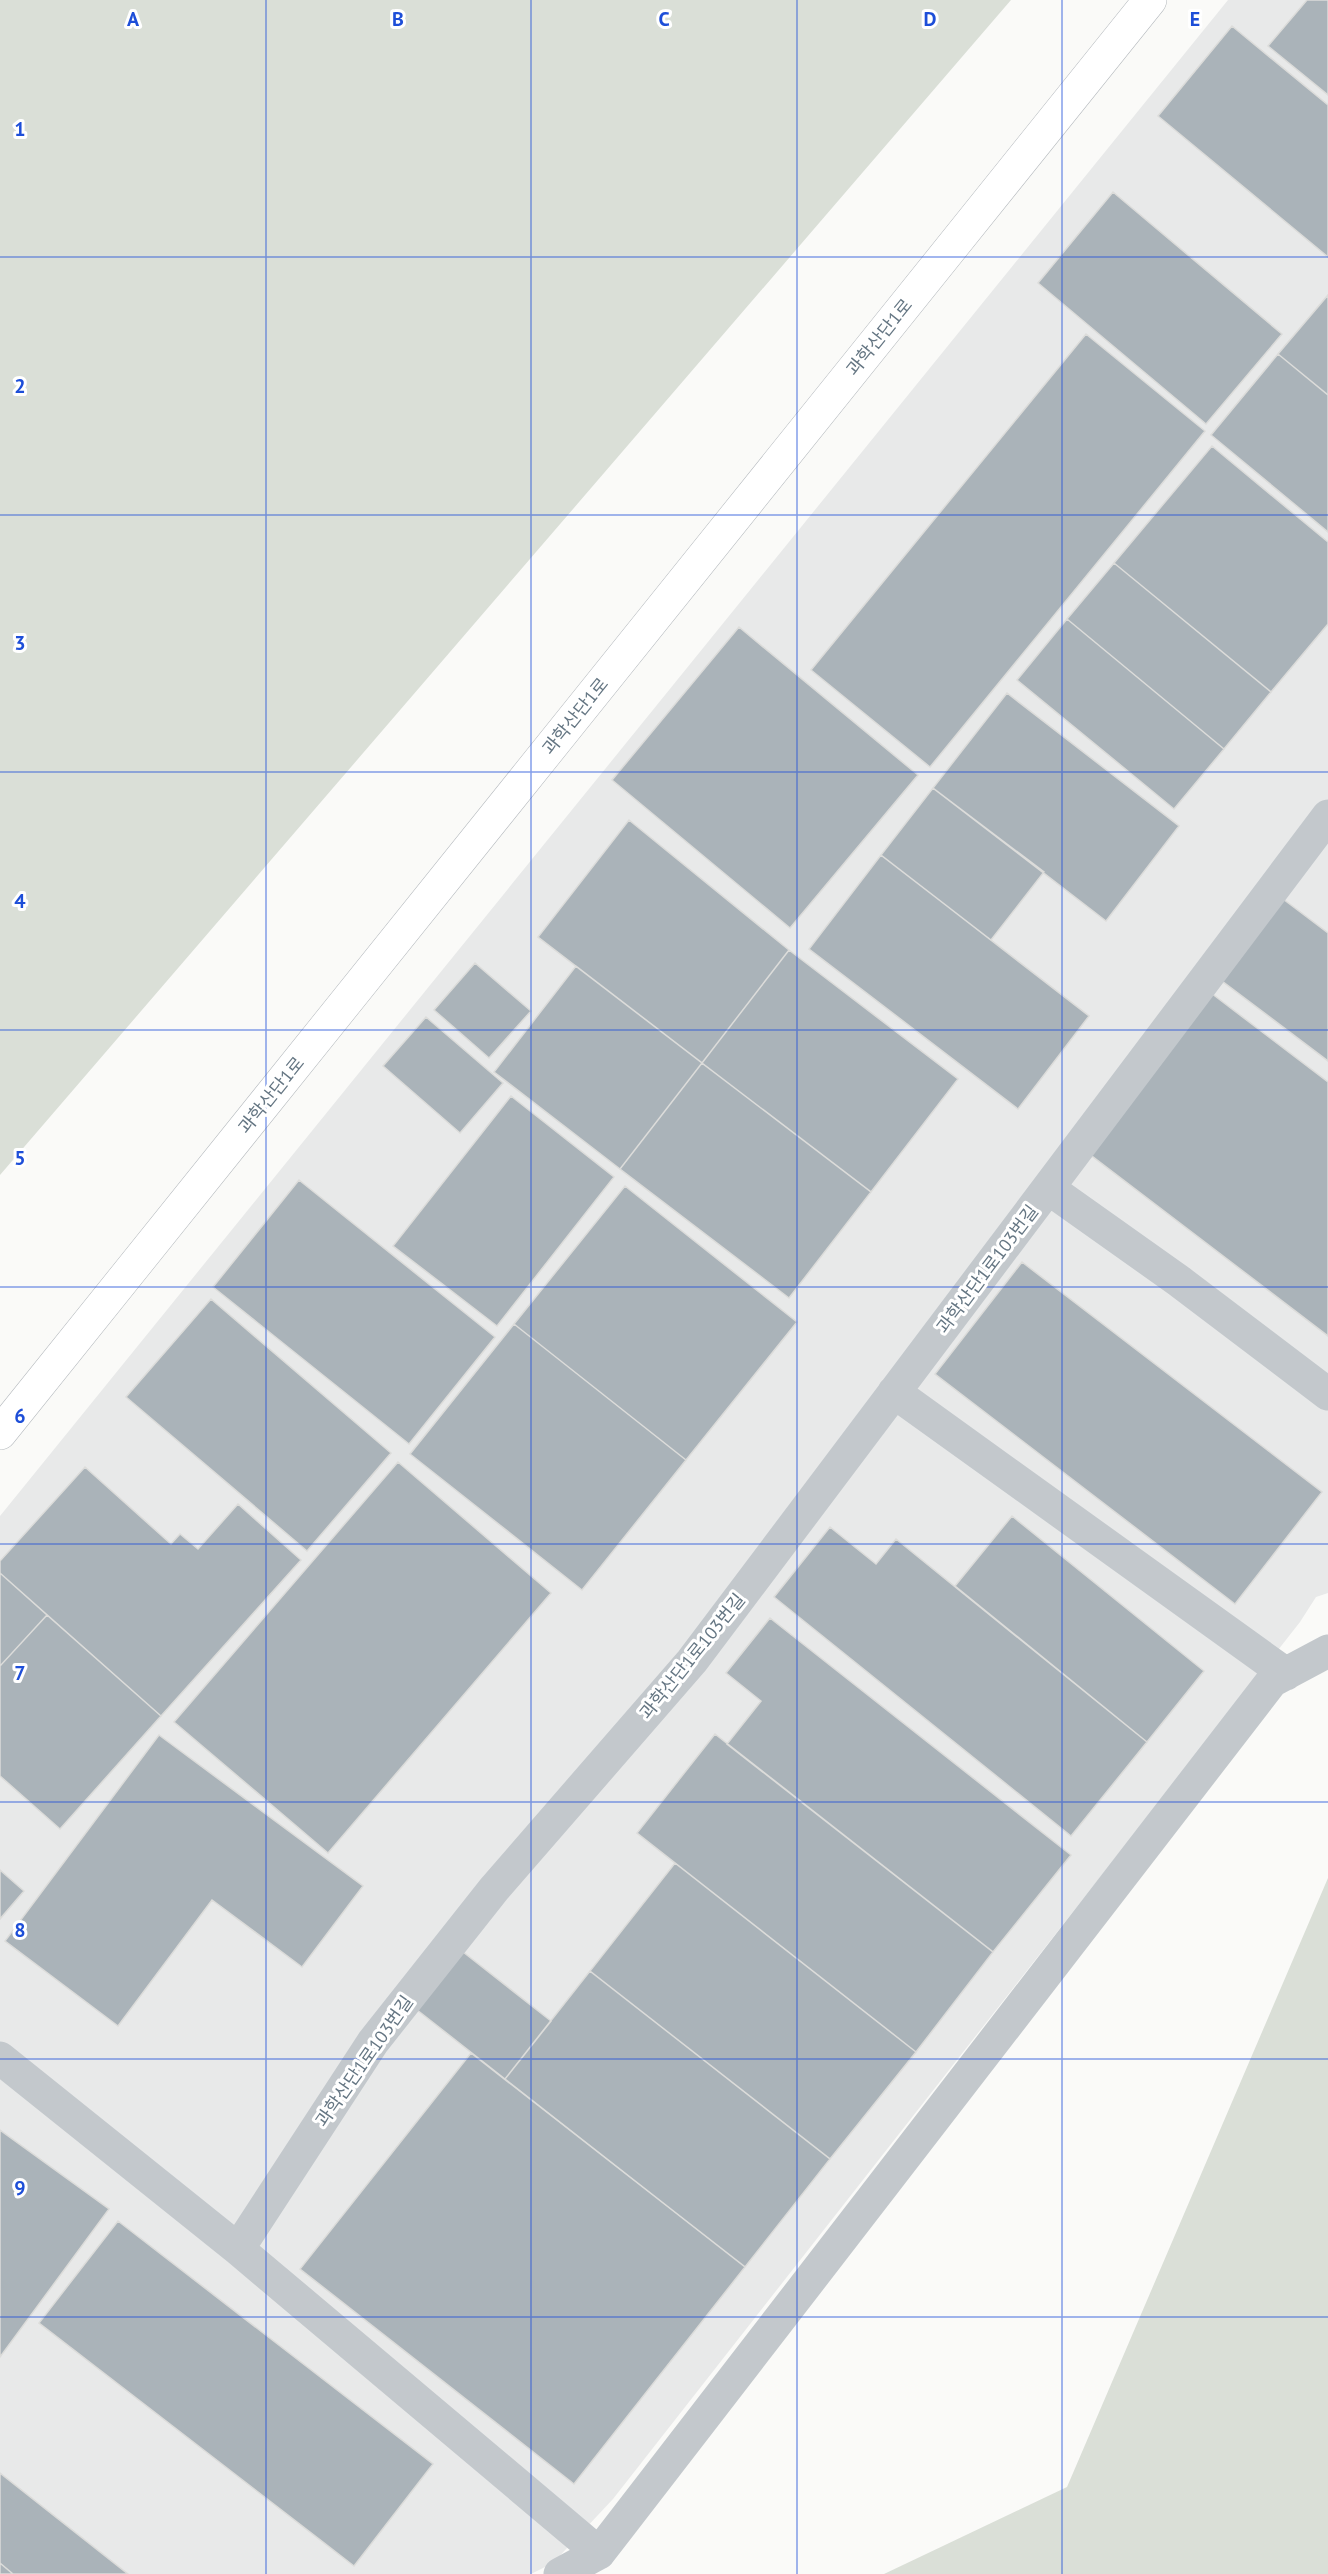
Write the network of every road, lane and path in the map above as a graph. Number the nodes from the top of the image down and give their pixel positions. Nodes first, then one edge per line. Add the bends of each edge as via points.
1 (1150, 0) edge
2 (1328, 816) edge
3 (1048, 1188) junction
4 (894, 1392) junction
5 (1328, 1394) edge
6 (0, 1433) edge
7 (1328, 1651) edge
8 (1286, 1674) junction
9 (0, 2058) edge
10 (238, 2249) junction
11 (598, 2553) junction
12 (560, 2574) edge

1 - 6 main road, 과학산단1로
2 - 3 street, 과학산단1로103번길
3 - 4 street, 과학산단1로103번길
3 - 5 street
4 - 8 street
4 - 10 street, 과학산단1로103번길 via 692,1661 494,1889 373,2042
7 - 8 street
8 - 11 street via 1272,1682
9 - 10 street
10 - 11 street
11 - 12 street

